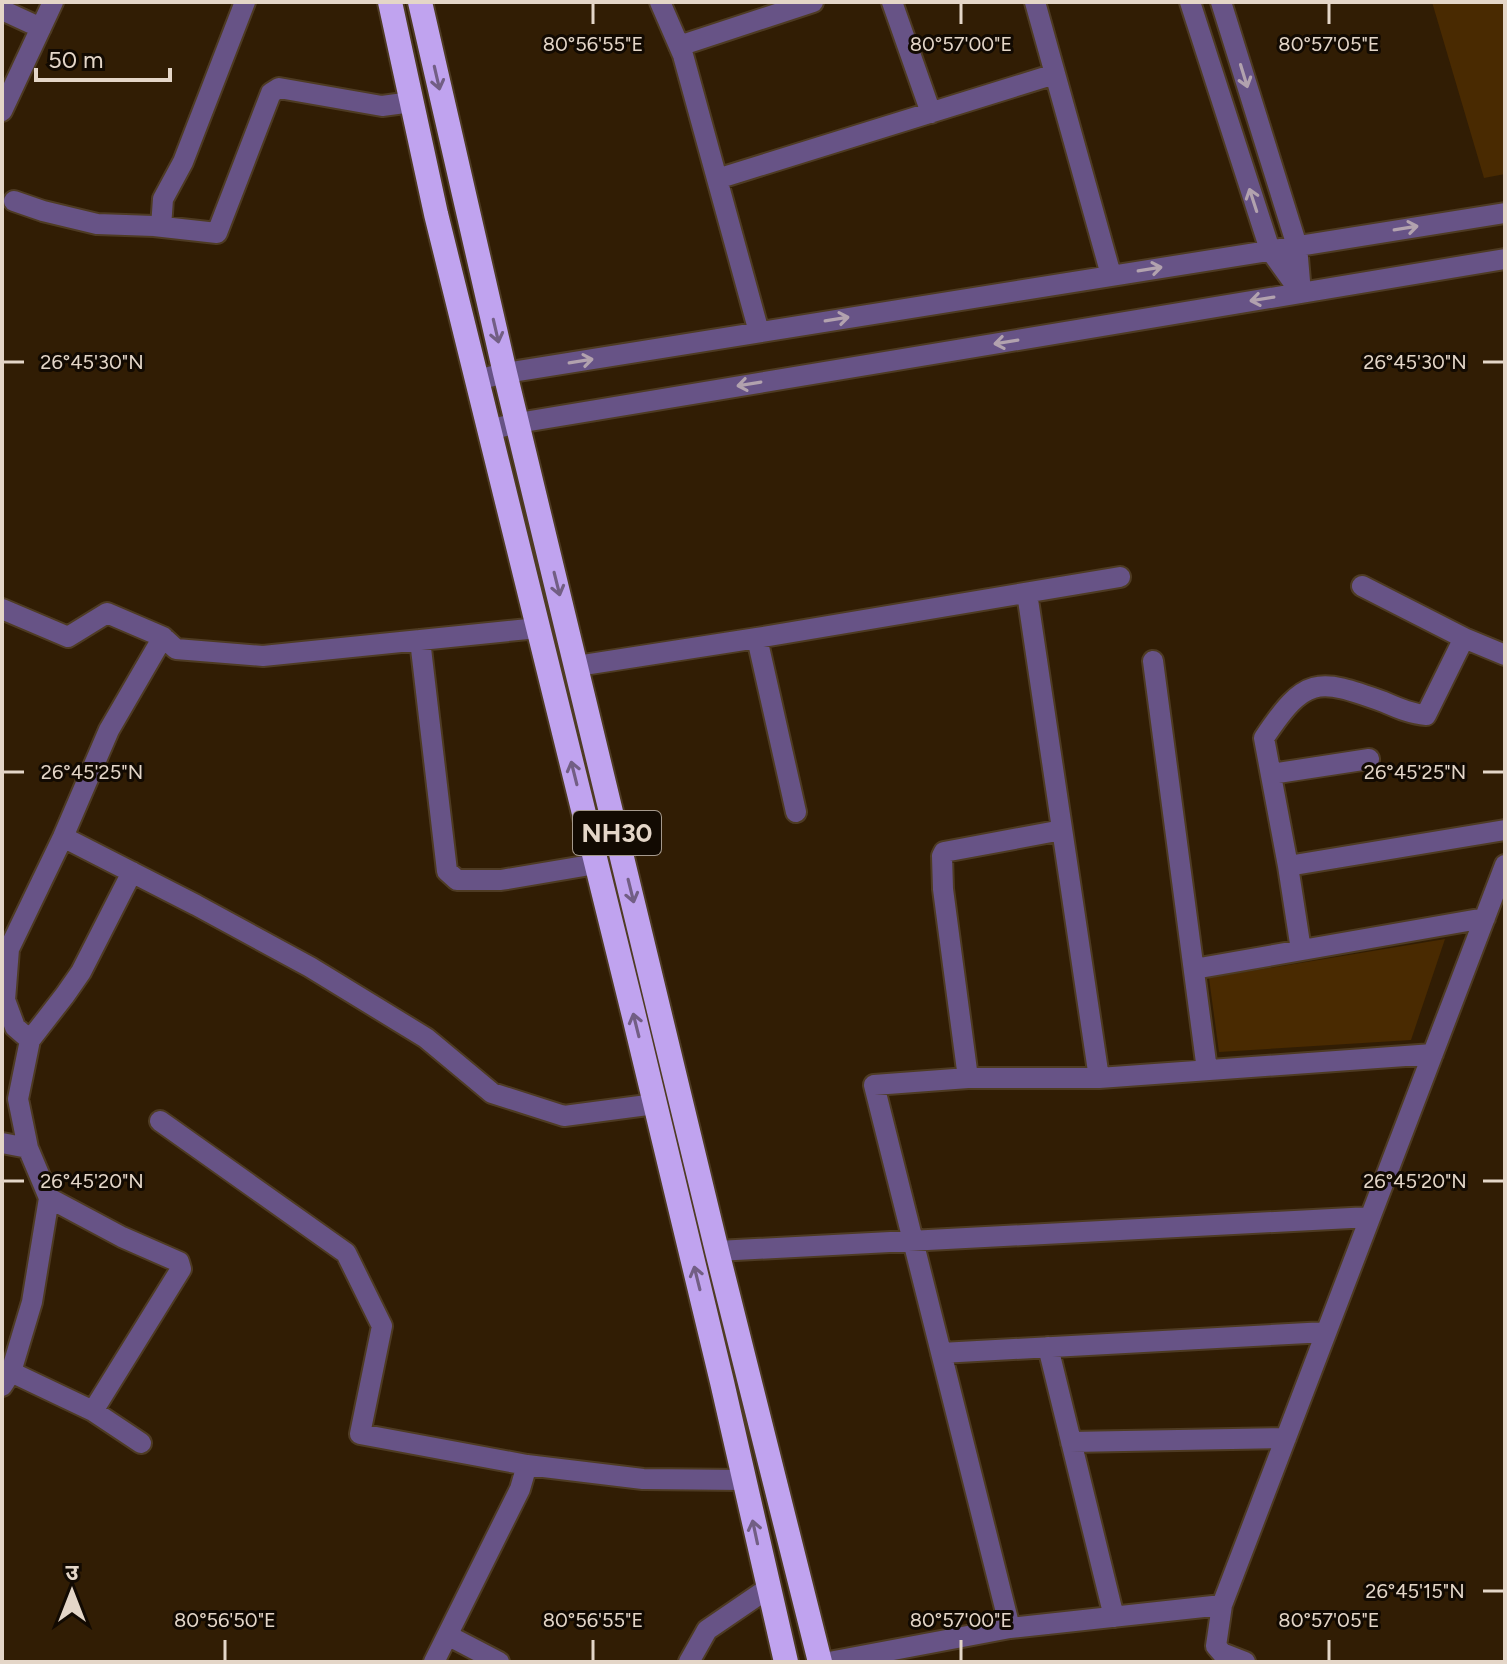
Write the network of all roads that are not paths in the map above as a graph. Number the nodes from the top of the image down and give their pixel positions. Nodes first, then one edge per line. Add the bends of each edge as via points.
1 (53, 2) edge
2 (245, 2) edge
3 (390, 2) edge
4 (420, 2) edge
5 (660, 2) edge
6 (813, 2) edge
7 (892, 2) edge
8 (1035, 2) edge
9 (1190, 2) edge
10 (1221, 2) edge
11 (2, 10) edge
12 (41, 28) junction
13 (679, 46) junction
14 (1055, 74) junction
15 (412, 102) junction
16 (2, 111) edge
17 (931, 113) junction
18 (717, 179) junction
19 (14, 201) dead end
20 (1505, 213) edge
21 (161, 227) junction
22 (1297, 246) junction
23 (1270, 250) junction
24 (1505, 259) edge
25 (1111, 275) junction
26 (1301, 293) junction
27 (759, 332) junction
28 (505, 373) junction
29 (477, 380) junction
30 (518, 423) junction
31 (488, 430) junction
32 (1120, 577) dead end
33 (1362, 586) dead end
34 (1027, 593) junction
35 (2, 609) edge
36 (538, 628) junction
37 (163, 637) junction
38 (757, 638) junction
39 (1464, 638) junction
40 (420, 640) junction
41 (1505, 655) edge
42 (1153, 661) dead end
43 (577, 666) junction
44 (1369, 759) dead end
45 (1271, 774) junction
46 (796, 812) dead end
47 (1062, 830) junction
48 (1505, 830) edge
49 (63, 837) junction
50 (596, 864) junction
51 (1505, 865) edge
52 (1288, 866) junction
53 (132, 872) junction
54 (1485, 918) junction
55 (6, 948) edge
56 (1301, 950) junction
57 (1194, 969) junction
58 (30, 1040) junction
59 (1433, 1054) junction
60 (1207, 1070) junction
61 (968, 1078) junction
62 (1099, 1078) junction
63 (655, 1104) junction
64 (160, 1121) dead end
65 (2, 1143) edge
66 (28, 1148) junction
67 (49, 1198) junction
68 (1370, 1217) junction
69 (913, 1241) junction
70 (717, 1251) junction
71 (1326, 1332) junction
72 (1048, 1347) junction
73 (941, 1353) junction
74 (6, 1379) edge
75 (93, 1411) junction
76 (1286, 1438) junction
77 (1071, 1442) junction
78 (141, 1443) dead end
79 (527, 1465) junction
80 (744, 1480) junction
81 (767, 1589) junction
82 (1222, 1605) junction
83 (1114, 1617) junction
84 (1010, 1628) junction
85 (449, 1636) junction
86 (434, 1662) edge
87 (499, 1662) edge
88 (689, 1662) edge
89 (786, 1662) edge
90 (820, 1662) edge
91 (829, 1662) edge
92 (1245, 1662) edge

1 - 12 street
2 - 21 street via 183,162 163,199
3 - 15 highway, NH30
4 -> 28 highway, NH30
5 - 13 street
6 - 13 street
7 - 17 street
8 - 14 street
23 -> 9 street
10 -> 22 street
11 - 12 street
12 - 16 street
13 - 18 street
14 - 17 street
14 - 25 street
15 - 21 street via 382,106 279,88 271,93 217,233
15 - 29 highway, NH30
17 - 18 street
18 - 27 street
19 - 21 street via 97,224
22 -> 20 street
22 - 23 street
22 - 26 street
25 -> 23 street
23 - 26 street
24 - 26 street
27 -> 25 street
26 -> 30 street
28 -> 27 street
28 - 29 street
28 - 30 highway, NH30
29 - 31 highway, NH30
30 - 31 street
30 -> 43 highway, NH30
31 - 36 highway, NH30
32 - 34 street
33 - 39 street
34 - 38 street
34 - 47 street
35 - 37 street via 68,637 107,613
36 - 40 street
50 -> 36 highway, NH30
37 - 40 street via 176,649 263,656
37 - 49 street via 109,730
38 - 43 street
38 - 46 street
39 - 41 street
39 - 45 street via 1426,715 1334,687 1302,691 1264,738
40 - 50 street via 447,871 457,880 501,880
42 - 57 street
43 -> 70 highway, NH30
44 - 45 street
45 - 52 street
47 - 61 street via 942,856
47 - 62 street
48 - 52 street
49 - 53 street
49 - 55 street
63 -> 50 highway, NH30
51 - 54 street
52 - 56 street
53 - 58 street via 81,972
53 - 63 street via 310,967 426,1038 492,1093 564,1116
54 - 56 street
54 - 59 street
55 - 58 street via 5,1000 15,1027
56 - 57 street
57 - 60 street
58 - 66 street via 18,1099
59 - 60 street
59 - 68 street
60 - 62 street
61 - 62 street
61 - 69 street via 874,1085
80 -> 63 highway, NH30
64 - 79 street via 346,1253 382,1326 360,1434
65 - 66 street
66 - 67 street
67 - 74 street via 32,1302
67 - 75 street via 179,1262 181,1269
68 - 69 street
68 - 71 street
69 - 70 street
69 - 73 street
70 - 90 highway, NH30
71 - 72 street
71 - 76 street
72 - 73 street
72 - 77 street
73 - 84 street
74 - 75 street
75 - 78 street
76 - 77 street
76 - 82 street
77 - 83 street
79 - 80 street via 643,1479
79 - 85 street
81 -> 80 highway, NH30
81 - 88 street via 707,1630
81 - 89 highway, NH30
82 - 83 street
82 - 92 street via 1216,1646
83 - 84 street
84 - 91 street
85 - 86 street
85 - 87 street

